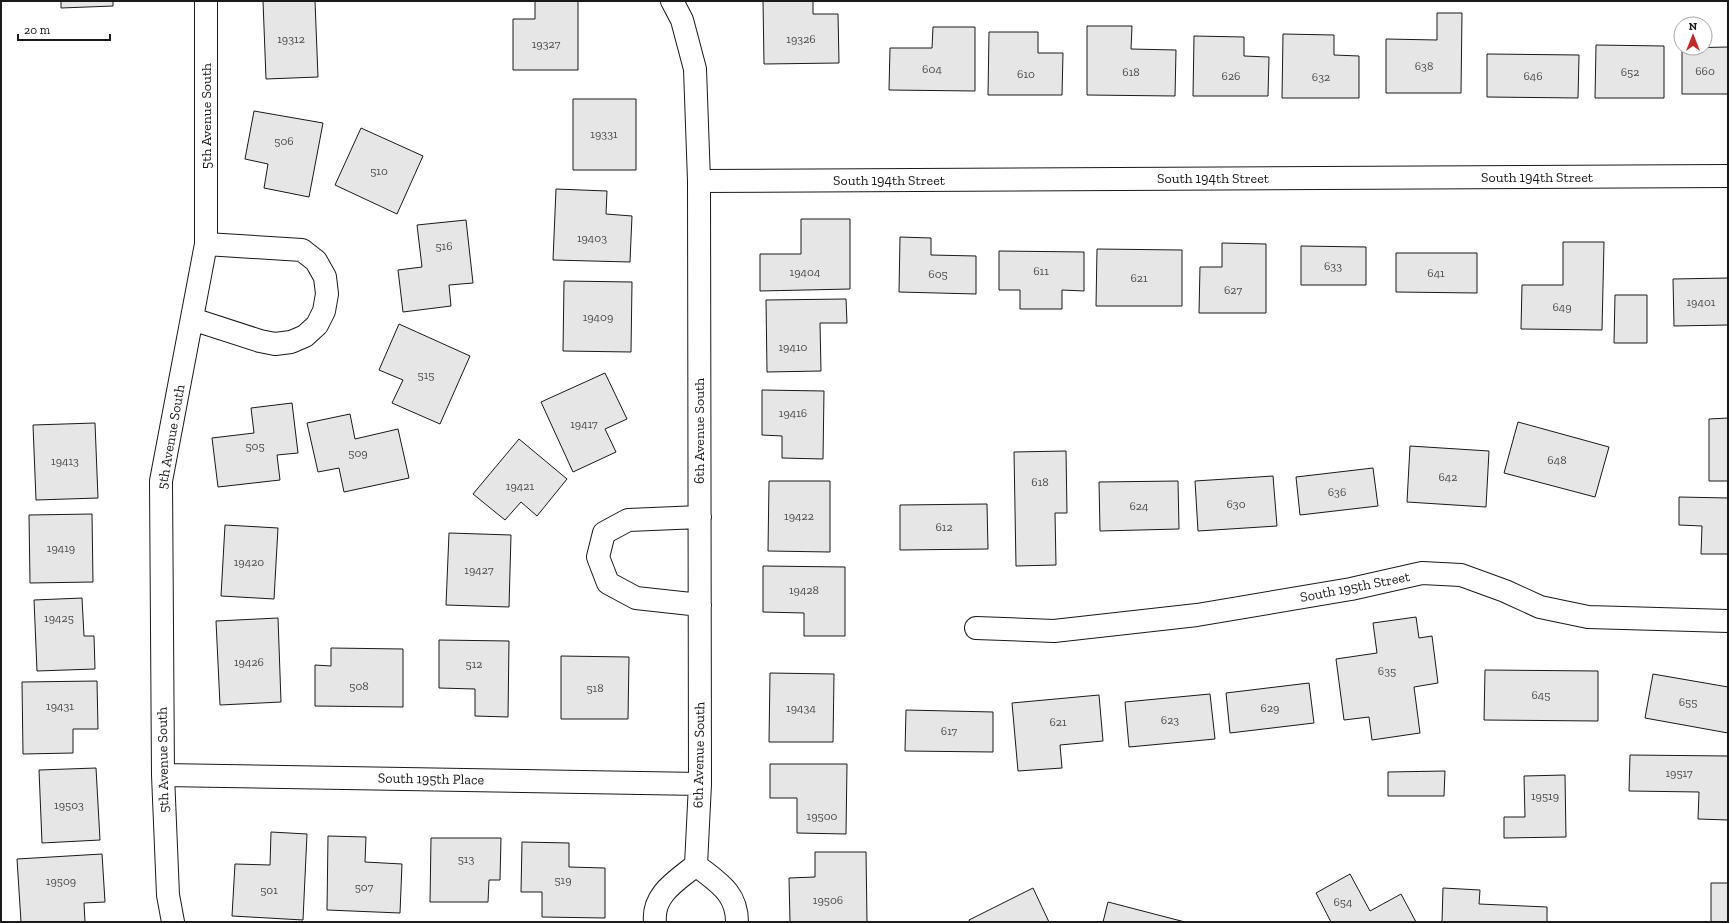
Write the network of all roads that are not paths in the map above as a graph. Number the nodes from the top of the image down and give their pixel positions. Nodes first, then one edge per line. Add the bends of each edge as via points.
1 (206, 1) edge
2 (672, 1) edge
3 (1728, 176) edge
4 (699, 181) junction
5 (206, 244) junction
6 (192, 319) junction
7 (700, 517) junction
8 (700, 605) junction
9 (1728, 621) edge
10 (976, 628) dead end
11 (163, 775) junction
12 (700, 784) junction
13 (696, 865) junction
14 (173, 922) edge
15 (655, 922) edge
16 (737, 922) edge

1 - 5 street, 5th Avenue South
2 - 4 street, 6th Avenue South via 682,20 695,69
3 - 4 street, South 194th Street
4 - 7 street, 6th Avenue South
5 - 6 street, 5th Avenue South
5 - 6 street via 302,250 316,261 325,277 327,294 324,312 317,325 305,336 291,342 275,344
6 - 11 street, 5th Avenue South via 160,481
7 - 8 street, 6th Avenue South
7 - 8 street via 628,520 604,533 598,557 608,583 636,598
8 - 12 street, 6th Avenue South
9 - 10 street, South 195th Street via 1588,617 1540,607 1461,575 1422,573 1351,589 1197,615 1054,631
11 - 12 street, South 195th Place
11 - 14 street, 5th Avenue South via 168,895
12 - 13 street, 6th Avenue South
13 - 15 street via 666,889 658,901
13 - 16 street via 728,891 735,903

